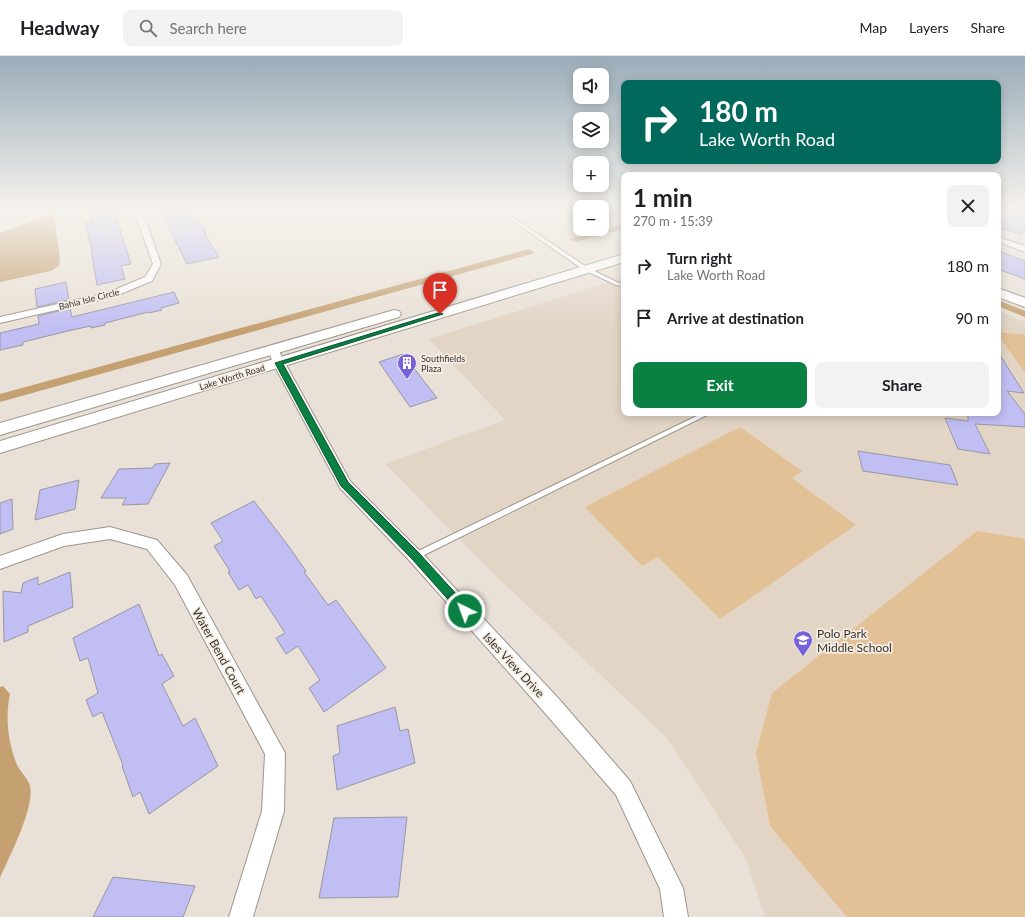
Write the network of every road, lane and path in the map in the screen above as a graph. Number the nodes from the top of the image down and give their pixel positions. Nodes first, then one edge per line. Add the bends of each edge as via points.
1 (151, 248) edge
2 (555, 248) edge
3 (621, 249) edge
4 (621, 259) edge
5 (581, 266) junction
6 (621, 284) edge
7 (1001, 293) edge
8 (1025, 303) edge
9 (0, 320) edge
10 (276, 356) junction
11 (702, 416) edge
12 (0, 429) edge
13 (0, 447) edge
14 (415, 556) junction
15 (0, 563) edge
16 (241, 917) edge
17 (676, 917) edge

1 - 9 street, Bahia Isle Circle via 157,264 149,279 110,295
2 - 5 lane
3 - 5 street, Lake Worth Road
4 - 5 street, Lake Worth Road
5 - 6 lane
5 - 10 street, Lake Worth Road
7 - 8 street
10 - 12 street, Lake Worth Road
10 - 13 street, Lake Worth Road
10 - 14 street, Isles View Drive via 344,484
11 - 14 lane
14 - 17 street, Isles View Drive via 623,788 671,888
15 - 16 street, Water Bend Court via 63,540 110,533 152,544 180,580 275,753 273,811

